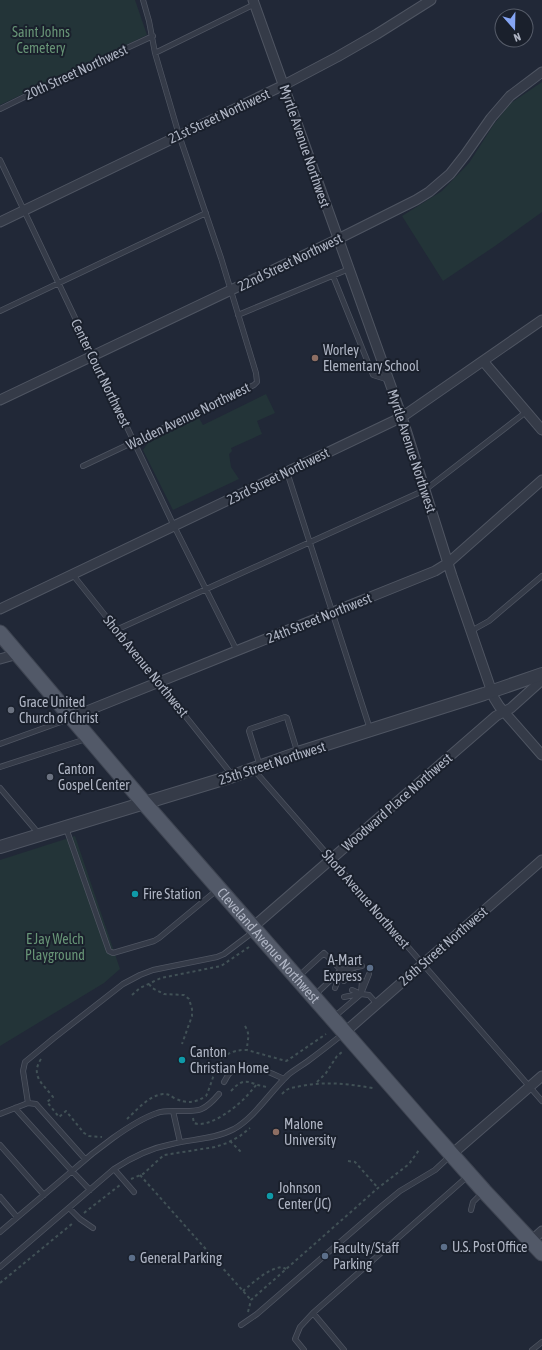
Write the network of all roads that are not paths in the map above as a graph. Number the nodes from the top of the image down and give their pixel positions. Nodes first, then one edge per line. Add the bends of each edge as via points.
1 (143, 0) edge
2 (431, 0) edge
3 (254, 2) edge
4 (153, 36) junction
5 (155, 53) junction
6 (542, 72) edge
7 (284, 85) junction
8 (0, 109) edge
9 (179, 135) junction
10 (0, 160) edge
11 (24, 210) junction
12 (206, 213) junction
13 (0, 222) edge
14 (338, 239) junction
15 (349, 269) junction
16 (333, 276) junction
17 (58, 283) junction
18 (230, 290) junction
19 (0, 311) edge
20 (238, 315) junction
21 (542, 320) edge
22 (93, 356) junction
23 (483, 361) junction
24 (389, 380) junction
25 (0, 400) edge
26 (526, 412) junction
27 (402, 417) junction
28 (542, 430) edge
29 (134, 442) junction
30 (84, 466) dead end
31 (287, 472) junction
32 (542, 480) edge
33 (425, 490) junction
34 (174, 526) junction
35 (310, 543) junction
36 (448, 563) junction
37 (73, 575) junction
38 (542, 576) edge
39 (206, 589) junction
40 (0, 609) edge
41 (332, 612) junction
42 (116, 630) junction
43 (471, 631) junction
44 (0, 633) edge
45 (237, 651) junction
46 (18, 654) junction
47 (0, 659) edge
48 (542, 674) edge
49 (542, 680) edge
50 (159, 682) junction
51 (492, 691) junction
52 (504, 711) junction
53 (72, 718) junction
54 (371, 730) junction
55 (90, 738) junction
56 (0, 744) edge
57 (298, 753) junction
58 (542, 755) edge
59 (0, 766) edge
60 (257, 768) junction
61 (233, 776) junction
62 (0, 788) edge
63 (145, 804) junction
64 (65, 827) junction
65 (40, 835) junction
66 (0, 847) edge
67 (331, 859) junction
68 (542, 860) edge
69 (219, 888) junction
70 (254, 928) junction
71 (423, 964) junction
72 (362, 966) dead end
73 (341, 970) junction
74 (354, 973) dead end
75 (369, 974) dead end
76 (297, 978) junction
77 (344, 981) dead end
78 (362, 982) dead end
79 (335, 988) dead end
80 (352, 990) dead end
81 (361, 994) junction
82 (314, 996) junction
83 (344, 997) dead end
84 (377, 1004) junction
85 (333, 1018) junction
86 (345, 1032) junction
87 (542, 1076) edge
88 (284, 1079) junction
89 (224, 1082) dead end
90 (530, 1086) junction
91 (219, 1094) dead end
92 (542, 1101) edge
93 (28, 1103) junction
94 (15, 1108) junction
95 (173, 1111) junction
96 (0, 1114) edge
97 (180, 1142) junction
98 (0, 1145) edge
99 (452, 1154) junction
100 (85, 1159) junction
101 (114, 1169) junction
102 (72, 1171) junction
103 (469, 1175) junction
104 (90, 1190) junction
105 (484, 1191) junction
106 (134, 1192) dead end
107 (44, 1195) junction
108 (0, 1197) edge
109 (69, 1208) junction
110 (471, 1210) dead end
111 (17, 1217) junction
112 (93, 1228) dead end
113 (0, 1232) edge
114 (536, 1236) edge
115 (542, 1254) edge
116 (0, 1267) edge
117 (313, 1313) junction
118 (240, 1325) dead end
119 (542, 1342) edge
120 (304, 1350) edge
121 (344, 1350) edge
122 (532, 1350) edge

1 - 4 lane, Walden Avenue Northwest
2 - 7 street, 21st Street Northwest via 371,38
3 - 5 lane
3 - 7 street, Myrtle Avenue Northwest
4 - 5 lane, Walden Avenue Northwest
4 - 8 lane, 20th Street Northwest
5 - 9 lane, Walden Avenue Northwest
6 - 14 street, 22nd Street Northwest via 500,106 450,174 436,186 416,200
7 - 9 street, 21st Street Northwest
7 - 14 street, Myrtle Avenue Northwest
9 - 11 street, 21st Street Northwest
9 - 12 lane, Walden Avenue Northwest
10 - 11 lane, Center Court Northwest
11 - 13 street, 21st Street Northwest
11 - 17 lane, Center Court Northwest
12 - 17 lane
12 - 18 lane, Walden Avenue Northwest
14 - 15 street, Myrtle Avenue Northwest
14 - 18 street, 22nd Street Northwest
15 - 16 lane
15 - 24 street, Myrtle Avenue Northwest
16 - 20 lane
16 - 24 lane via 373,375
17 - 19 lane
17 - 22 lane, Center Court Northwest
18 - 20 lane, Walden Avenue Northwest
18 - 22 street, 22nd Street Northwest
20 - 29 lane, Walden Avenue Northwest via 257,382
21 - 23 street, 23rd Street Northwest
22 - 25 street, 22nd Street Northwest
22 - 29 lane, Center Court Northwest
23 - 26 street
23 - 27 street, 23rd Street Northwest
24 - 27 street, Myrtle Avenue Northwest
26 - 28 street
26 - 33 lane
27 - 31 street, 23rd Street Northwest
27 - 33 street, Myrtle Avenue Northwest
29 - 30 lane, Walden Avenue Northwest
29 - 34 lane, Center Court Northwest
31 - 34 street, 23rd Street Northwest
31 - 35 lane
32 - 36 street, 24th Street Northwest
33 - 35 lane
33 - 36 street, Myrtle Avenue Northwest
34 - 37 street, 23rd Street Northwest
34 - 39 lane, Center Court Northwest
35 - 39 lane
35 - 41 lane
36 - 41 street, 24th Street Northwest via 435,571
36 - 43 street, Myrtle Avenue Northwest
37 - 40 street, 23rd Street Northwest
37 - 42 lane, Shorb Avenue Northwest
38 - 43 lane via 489,621
39 - 42 lane
39 - 45 lane, Center Court Northwest
41 - 45 street, 24th Street Northwest
41 - 54 lane
42 - 50 lane, Shorb Avenue Northwest
43 - 51 street, Myrtle Avenue Northwest
44 - 46 main road, Cleveland Avenue Northwest
45 - 50 street, 24th Street Northwest
46 - 47 street
46 - 53 main road, Cleveland Avenue Northwest
48 - 51 street, 25th Street Northwest
49 - 52 street, Woodward Place Northwest via 511,708
50 - 53 street, 24th Street Northwest
50 - 61 lane, Shorb Avenue Northwest
51 - 52 street, Myrtle Avenue Northwest via 496,703
51 - 54 street, 25th Street Northwest
52 - 58 street, Myrtle Avenue Northwest
52 - 67 street, Woodward Place Northwest
53 - 55 main road, Cleveland Avenue Northwest
53 - 56 lane
54 - 57 street, 25th Street Northwest
55 - 59 lane
55 - 63 main road, Cleveland Avenue Northwest
57 - 60 street, 25th Street Northwest
57 - 60 lane via 287,718 250,729
60 - 61 street, 25th Street Northwest
60 - 67 lane, Shorb Avenue Northwest
61 - 63 street, 25th Street Northwest
62 - 65 lane
63 - 64 street, 25th Street Northwest
63 - 69 main road, Cleveland Avenue Northwest
64 - 65 street, 25th Street Northwest
64 - 69 lane via 109,951 113,953 159,938
65 - 66 street, 25th Street Northwest
67 - 70 street, Woodward Place Northwest
67 - 71 lane, Shorb Avenue Northwest
68 - 71 street, 26th Street Northwest
69 - 70 main road, Cleveland Avenue Northwest
70 - 76 main road, Cleveland Avenue Northwest
70 - 93 lane via 217,957 153,970 123,984 25,1062 23,1071
71 - 84 street, 26th Street Northwest
71 - 90 lane, Shorb Avenue Northwest
72 - 73 lane
73 - 74 lane
73 - 76 lane via 324,953
73 - 77 lane
73 - 79 lane
73 - 82 lane
75 - 81 lane
76 - 82 main road, Cleveland Avenue Northwest
78 - 81 lane
80 - 81 lane
81 - 83 lane
81 - 84 lane via 369,995
81 - 85 lane
82 - 85 main road, Cleveland Avenue Northwest
84 - 86 street, 26th Street Northwest
85 - 86 main road, Cleveland Avenue Northwest
86 - 88 lane
86 - 99 main road, Cleveland Avenue Northwest
87 - 90 street
88 - 89 lane via 248,1066 231,1071
88 - 97 lane via 248,1119 235,1128 224,1134
90 - 92 lane, Shorb Avenue Northwest
90 - 99 street
91 - 95 lane via 205,1108
93 - 94 lane
93 - 100 lane via 36,1104
94 - 96 lane
94 - 102 lane
95 - 97 lane
95 - 100 lane via 158,1112 144,1119
97 - 101 lane via 142,1153
98 - 107 lane
99 - 103 main road, Cleveland Avenue Northwest
99 - 118 lane via 435,1170 383,1204 257,1314 247,1317
100 - 102 lane
101 - 104 lane
101 - 106 lane
102 - 104 lane
102 - 107 lane
103 - 105 main road, Cleveland Avenue Northwest
103 - 117 lane
104 - 109 lane
105 - 110 lane via 473,1202
105 - 114 main road, Cleveland Avenue Northwest
107 - 111 lane
108 - 111 lane
109 - 112 lane
109 - 116 lane
111 - 113 lane
114 - 115 main road, Cleveland Avenue Northwest
117 - 120 lane via 300,1327 295,1339
117 - 121 lane
119 - 122 lane

